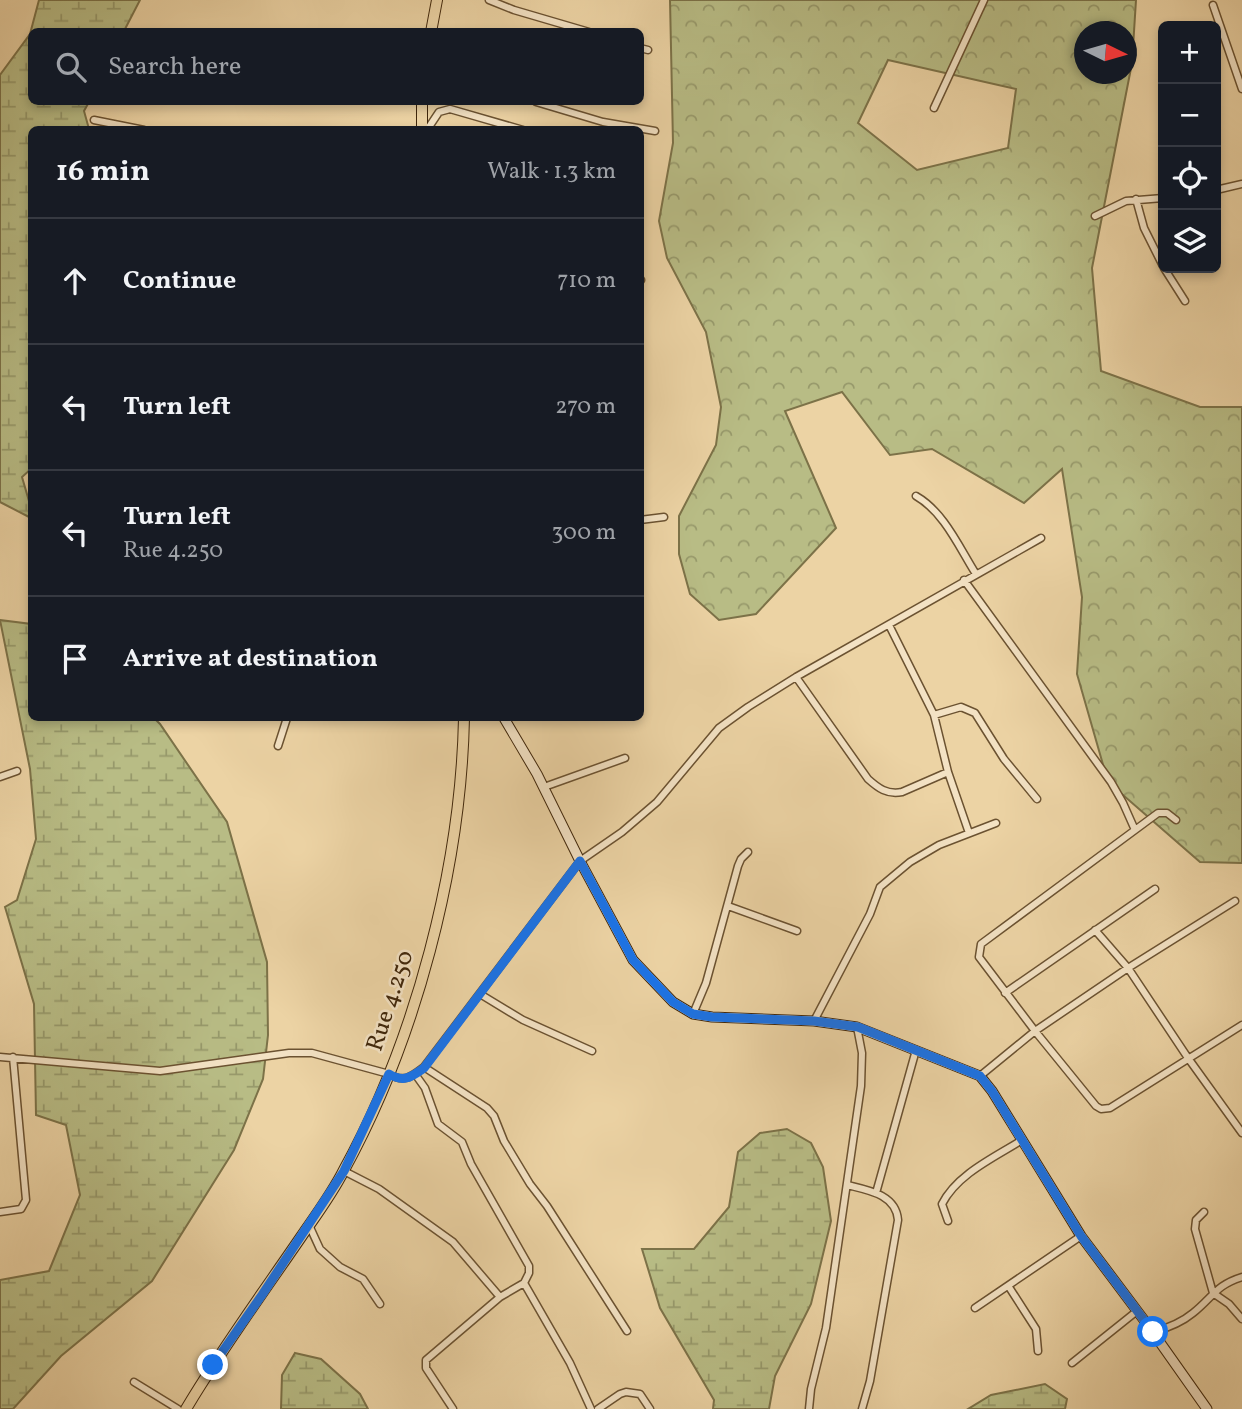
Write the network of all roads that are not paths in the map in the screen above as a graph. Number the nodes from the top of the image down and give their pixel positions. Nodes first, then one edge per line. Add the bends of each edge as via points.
1 (437, 0) edge
2 (488, 0) edge
3 (984, 0) edge
4 (1213, 5) dead end
5 (432, 28) edge
6 (575, 28) edge
7 (1242, 89) edge
8 (422, 105) edge
9 (546, 105) edge
10 (934, 108) dead end
11 (94, 120) dead end
12 (122, 126) edge
13 (424, 126) edge
14 (427, 126) edge
15 (509, 126) edge
16 (627, 126) edge
17 (644, 129) edge
18 (656, 131) dead end
19 (1242, 184) edge
20 (1221, 189) edge
21 (1158, 198) edge
22 (1136, 199) junction
23 (1095, 216) dead end
24 (1158, 255) edge
25 (1168, 273) edge
26 (1185, 300) dead end
27 (916, 496) dead end
28 (664, 517) dead end
29 (644, 520) edge
30 (1041, 538) dead end
31 (976, 573) junction
32 (964, 580) junction
33 (889, 625) junction
34 (796, 677) junction
35 (934, 715) junction
36 (286, 721) edge
37 (464, 721) edge
38 (509, 721) edge
39 (278, 746) dead end
40 (625, 758) dead end
41 (18, 771) dead end
42 (948, 772) junction
43 (0, 777) edge
44 (544, 787) junction
45 (1037, 799) dead end
46 (1177, 820) dead end
47 (996, 823) dead end
48 (1135, 830) junction
49 (969, 833) junction
50 (748, 852) dead end
51 (580, 861) junction
52 (1155, 890) dead end
53 (1235, 901) dead end
54 (728, 906) junction
55 (1095, 930) junction
56 (797, 931) dead end
57 (1128, 968) junction
58 (1005, 993) junction
59 (480, 994) junction
60 (693, 1014) junction
61 (814, 1021) junction
62 (1242, 1025) edge
63 (858, 1027) junction
64 (1035, 1031) junction
65 (916, 1049) junction
66 (592, 1051) dead end
67 (0, 1057) edge
68 (13, 1057) junction
69 (1188, 1058) junction
70 (424, 1068) junction
71 (389, 1074) junction
72 (415, 1074) junction
73 (980, 1076) junction
74 (1242, 1133) edge
75 (1022, 1140) junction
76 (344, 1171) junction
77 (847, 1185) junction
78 (876, 1193) junction
79 (0, 1212) edge
80 (1204, 1212) dead end
81 (948, 1221) dead end
82 (309, 1225) junction
83 (1081, 1236) junction
84 (1242, 1276) edge
85 (524, 1283) junction
86 (1009, 1287) junction
87 (1213, 1293) junction
88 (500, 1297) junction
89 (380, 1304) dead end
90 (975, 1308) dead end
91 (1138, 1311) junction
92 (1242, 1319) edge
93 (627, 1331) dead end
94 (1153, 1332) junction
95 (1038, 1351) dead end
96 (1072, 1363) dead end
97 (135, 1382) dead end
98 (178, 1409) edge
99 (186, 1409) edge
100 (453, 1409) edge
101 (591, 1409) edge
102 (598, 1409) edge
103 (650, 1409) edge
104 (809, 1409) edge
105 (862, 1409) edge
106 (1207, 1409) edge

1 - 5 main road
2 - 6 street
3 - 10 street
4 - 7 street
8 - 13 main road
9 - 16 street
11 - 12 street
14 - 15 street via 439,111 450,109
17 - 18 street
19 - 20 street
21 - 22 street
22 - 23 street
22 - 24 street
25 - 26 street
27 - 31 street via 939,515
28 - 29 street
30 - 31 street
31 - 32 street
32 - 33 street
32 - 48 street via 1111,782
33 - 34 street
33 - 35 street
34 - 42 street via 879,789 902,792
34 - 51 street via 719,729 656,803
35 - 42 street
35 - 45 street via 961,707 975,713 1003,759
36 - 39 street
37 - 71 main road, Rue 4.250 via 458,798 441,898 426,968
38 - 44 street
40 - 44 street
41 - 43 street
42 - 49 street
44 - 51 street
46 - 48 street via 1162,812
47 - 49 street
48 - 58 street via 981,944 979,957
49 - 61 street via 910,862 877,890 870,914
50 - 54 street via 738,866
51 - 59 street
51 - 60 street via 633,960 673,1002
52 - 55 street
53 - 57 street
54 - 56 street
54 - 60 street
55 - 57 street
55 - 58 street
57 - 64 street
57 - 69 street
58 - 64 street
59 - 66 street via 523,1020
59 - 70 street
60 - 61 street
61 - 63 street
62 - 69 street
63 - 65 street
63 - 77 street via 861,1086
64 - 69 street via 1101,1109 1133,1095
64 - 73 street
65 - 73 street
65 - 78 street
67 - 68 street
68 - 71 street via 160,1071 289,1053 312,1054
68 - 79 street via 26,1200 21,1209
69 - 74 street
70 - 72 street
70 - 93 street via 494,1116 530,1184
71 - 72 street via 398,1080
71 - 76 main road, Rue 4.250
72 - 85 street via 432,1101 438,1124 467,1149 529,1266
73 - 75 street
75 - 81 street via 971,1172 946,1197 942,1204
75 - 83 street
76 - 82 main road, Rue 4.250
76 - 88 street via 379,1189 453,1242
77 - 78 street
77 - 104 street
78 - 105 street via 892,1204 898,1220
80 - 87 street via 1196,1220 1196,1241
82 - 89 street via 320,1250 363,1279
82 - 99 main road, Rue 4.250
83 - 86 street
83 - 91 street
84 - 87 street
85 - 88 street
85 - 101 street
86 - 90 street
86 - 95 street via 1036,1329
87 - 92 street
87 - 94 street via 1172,1327
88 - 100 street via 424,1364
91 - 94 street
91 - 96 street
94 - 106 street
97 - 98 street
102 - 103 street via 626,1392 640,1394

